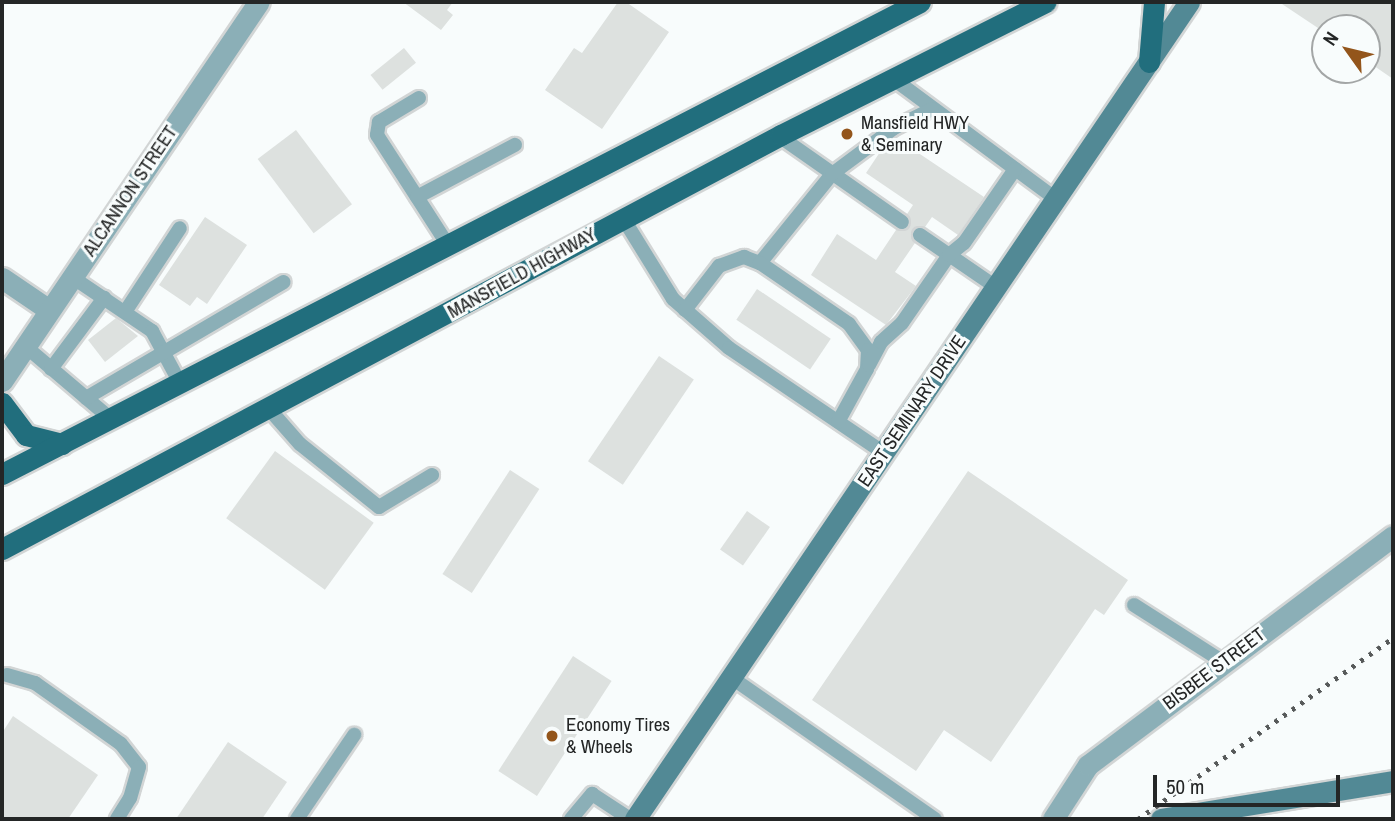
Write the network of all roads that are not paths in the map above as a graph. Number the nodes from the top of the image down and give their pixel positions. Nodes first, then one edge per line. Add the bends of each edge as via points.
1 (258, 2) edge
2 (920, 2) edge
3 (1045, 2) edge
4 (1154, 2) edge
5 (1189, 2) edge
6 (1149, 62) junction
7 (895, 80) junction
8 (419, 98) dead end
9 (932, 109) junction
10 (779, 136) junction
11 (515, 145) dead end
12 (1014, 169) junction
13 (832, 174) junction
14 (417, 197) junction
15 (1056, 200) junction
16 (623, 218) junction
17 (902, 222) dead end
18 (180, 228) dead end
19 (920, 235) dead end
20 (448, 245) junction
21 (949, 255) junction
22 (760, 263) junction
23 (72, 277) junction
24 (2, 278) edge
25 (284, 282) dead end
26 (996, 287) junction
27 (103, 298) junction
28 (49, 310) junction
29 (685, 310) junction
30 (125, 313) junction
31 (25, 346) junction
32 (163, 352) junction
33 (51, 369) junction
34 (867, 369) junction
35 (2, 381) edge
36 (180, 383) junction
37 (86, 398) junction
38 (2, 403) edge
39 (270, 410) junction
40 (110, 418) junction
41 (838, 422) junction
42 (62, 444) junction
43 (884, 453) junction
44 (2, 474) edge
45 (432, 475) dead end
46 (1393, 536) edge
47 (2, 549) edge
48 (1134, 605) dead end
49 (1222, 661) junction
50 (4, 675) edge
51 (732, 678) junction
52 (354, 734) dead end
53 (1393, 781) edge
54 (1174, 818) edge
55 (117, 819) edge
56 (297, 819) edge
57 (571, 819) edge
58 (633, 819) edge
59 (935, 819) edge
60 (1053, 819) edge

1 - 23 street, ALCANNON STREET
2 - 20 main road
3 - 7 main road, MANSFIELD HIGHWAY
4 - 6 main road
5 - 6 main road, EAST SEMINARY DRIVE
6 - 15 main road, EAST SEMINARY DRIVE
7 - 9 lane
7 - 10 main road, MANSFIELD HIGHWAY
8 - 14 lane via 379,122 377,135
9 - 12 lane
9 - 13 lane via 894,128
10 - 13 lane
10 - 16 main road, MANSFIELD HIGHWAY
11 - 14 lane
12 - 15 lane
12 - 21 lane via 964,243
13 - 17 lane
13 - 22 lane
14 - 20 lane
15 - 26 main road, EAST SEMINARY DRIVE
16 - 29 lane via 673,299
16 - 39 main road, MANSFIELD HIGHWAY
18 - 30 lane
19 - 21 lane
20 - 36 main road
21 - 26 lane
21 - 34 lane via 902,323 881,342
22 - 29 lane via 744,257 719,266
22 - 34 lane via 849,324 868,350
23 - 27 lane
23 - 28 street, ALCANNON STREET
24 - 28 street
25 - 32 lane
26 - 43 main road, EAST SEMINARY DRIVE
27 - 30 lane
27 - 33 lane
28 - 31 street, ALCANNON STREET
29 - 41 lane via 729,348
30 - 32 lane via 152,331
31 - 33 lane
31 - 35 street, ALCANNON STREET
32 - 36 lane
32 - 37 lane
33 - 37 lane
34 - 41 lane
36 - 40 main road
37 - 40 lane
38 - 42 main road via 26,435
39 - 45 lane via 300,444 379,507
39 - 47 main road, MANSFIELD HIGHWAY
40 - 42 main road
41 - 43 lane
42 - 44 main road
43 - 51 main road, EAST SEMINARY DRIVE
46 - 49 street, BISBEE STREET
48 - 49 lane
49 - 60 street, BISBEE STREET via 1088,765
50 - 55 lane via 35,683 121,744 139,767 131,798
51 - 58 main road, EAST SEMINARY DRIVE
51 - 59 lane
52 - 56 lane
53 - 54 main road
57 - 58 lane via 592,794

